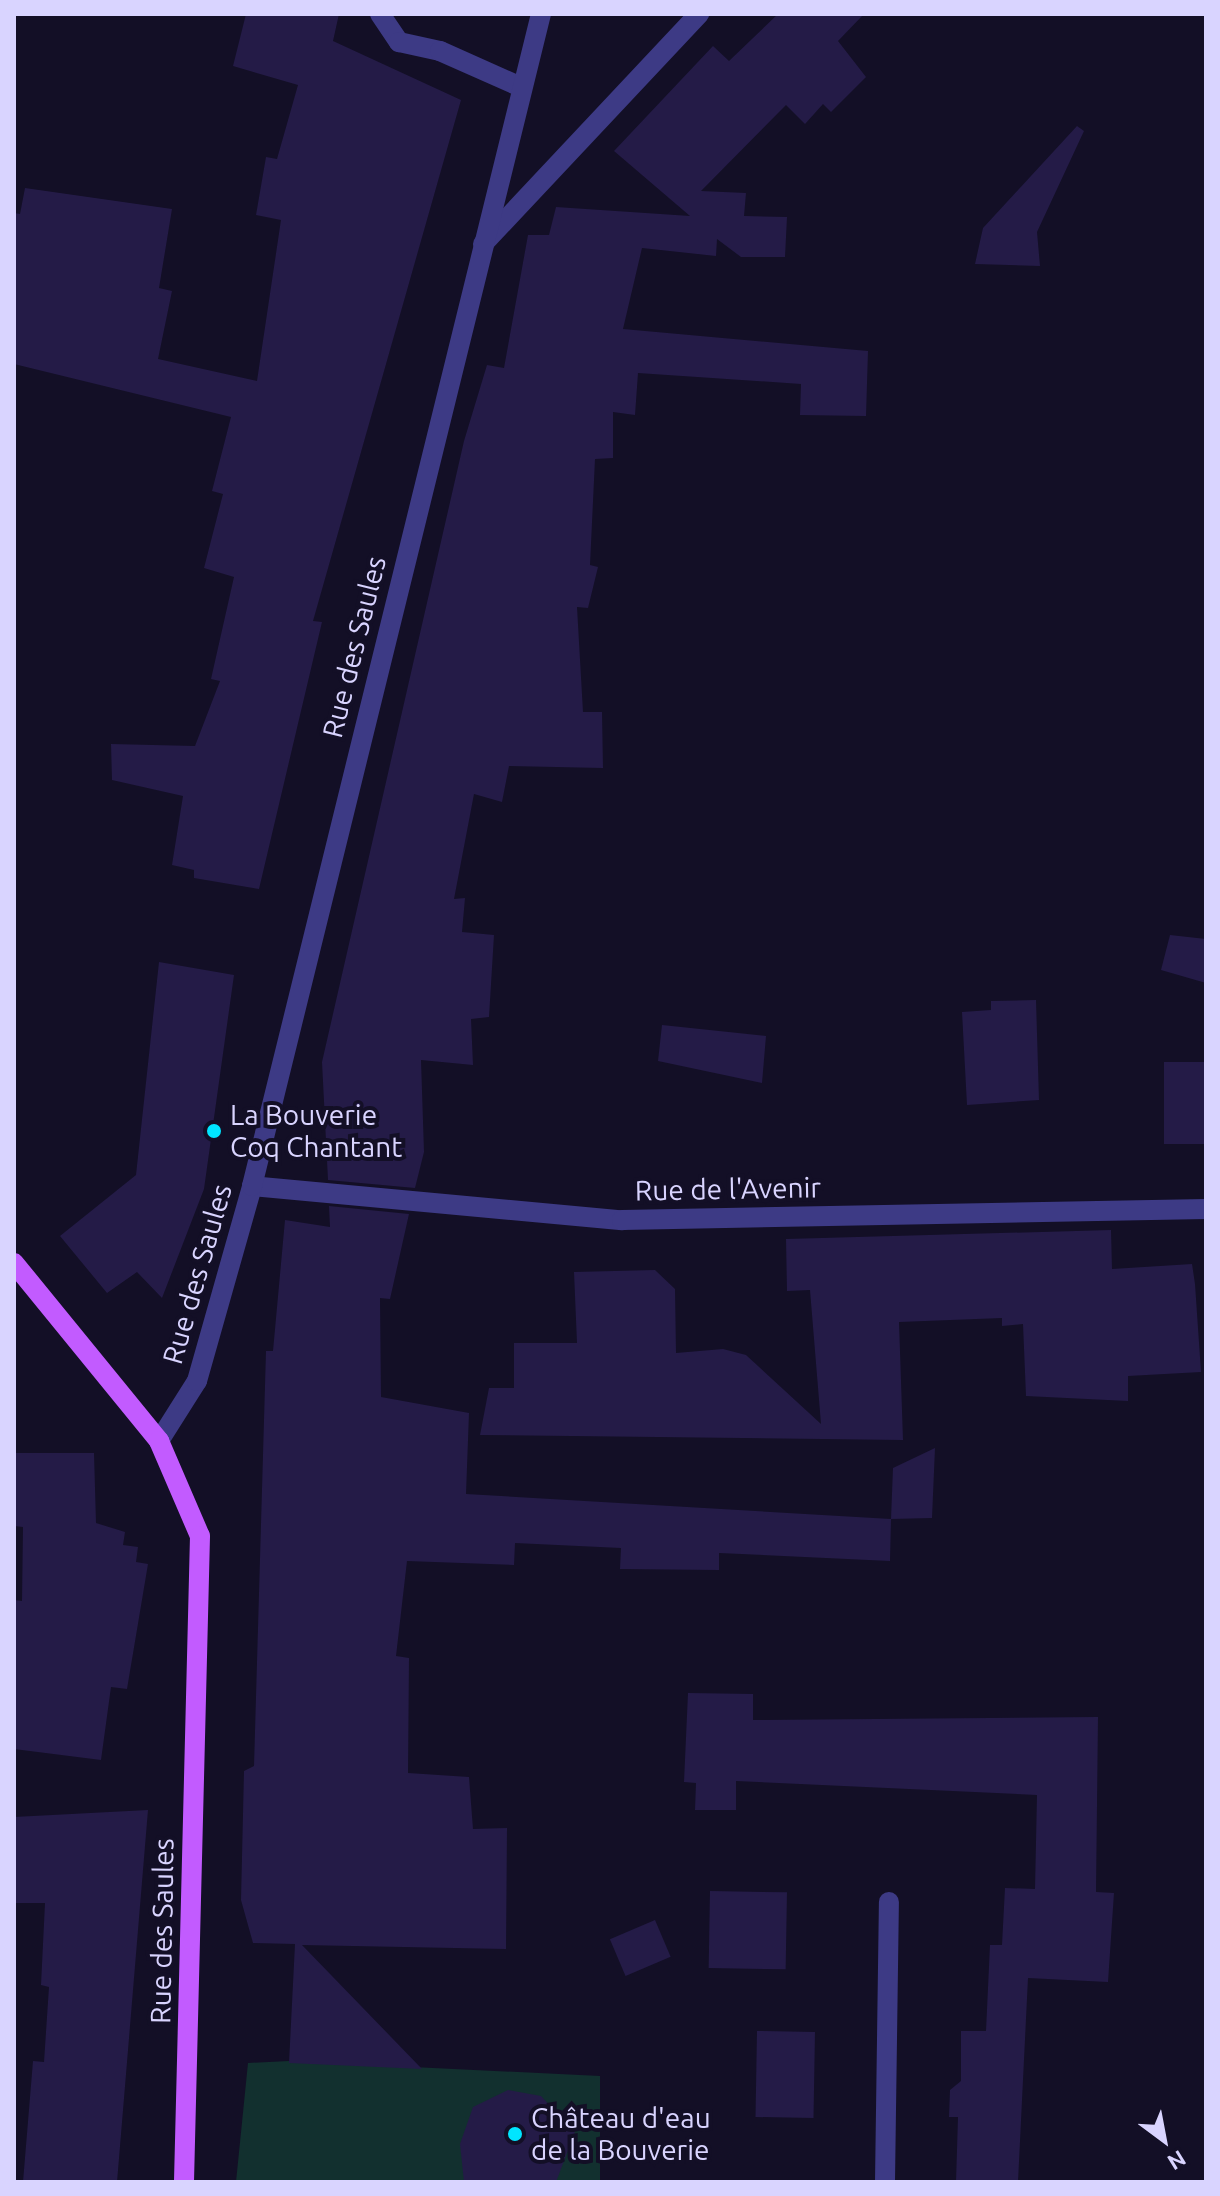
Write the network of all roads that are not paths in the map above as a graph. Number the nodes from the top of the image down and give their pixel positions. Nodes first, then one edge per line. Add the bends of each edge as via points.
1 (380, 14) edge
2 (541, 14) edge
3 (699, 14) edge
4 (521, 87) junction
5 (480, 247) junction
6 (252, 1186) junction
7 (1206, 1209) edge
8 (14, 1263) edge
9 (159, 1441) junction
10 (889, 1902) dead end
11 (184, 2182) edge
12 (885, 2182) edge

1 - 4 street via 399,42 440,51
2 - 4 street, Rue des Saules
3 - 5 street, Rue des Saules
4 - 5 street, Rue des Saules
5 - 6 street, Rue des Saules
6 - 7 street, Rue de l'Avenir via 622,1220
6 - 9 street, Rue des Saules via 197,1381
8 - 9 main road
9 - 11 main road, Rue des Saules via 200,1536
10 - 12 street

